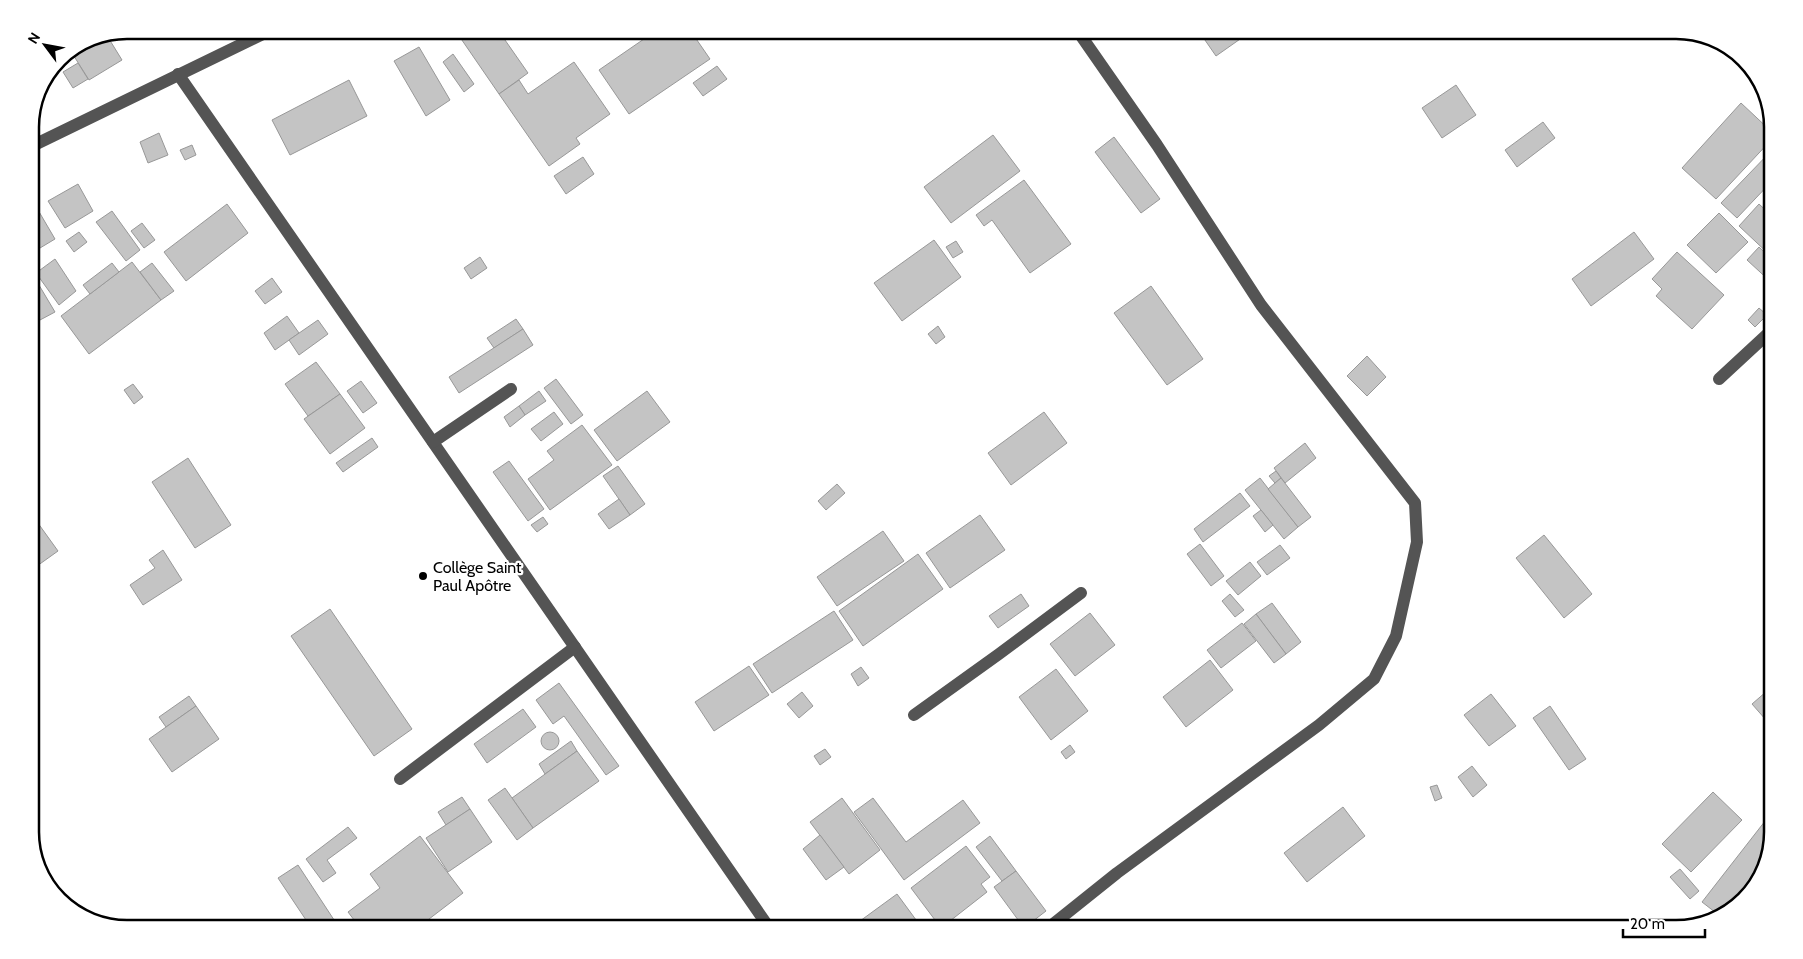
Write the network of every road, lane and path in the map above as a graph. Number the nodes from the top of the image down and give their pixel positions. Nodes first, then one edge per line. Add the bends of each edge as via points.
1 (252, 39) edge
2 (1083, 39) edge
3 (178, 74) junction
4 (39, 142) edge
5 (1764, 337) edge
6 (1718, 379) dead end
7 (511, 389) dead end
8 (433, 442) junction
9 (1080, 593) dead end
10 (575, 647) junction
11 (914, 715) dead end
12 (400, 779) dead end
13 (764, 920) edge
14 (1059, 920) edge

1 - 3 street
2 - 14 street via 1261,305 1415,503 1417,542 1396,636 1374,679 1320,725 1117,873
3 - 4 street
3 - 8 street
5 - 6 street
7 - 8 street
8 - 10 street
9 - 11 street
10 - 12 street
10 - 13 street

